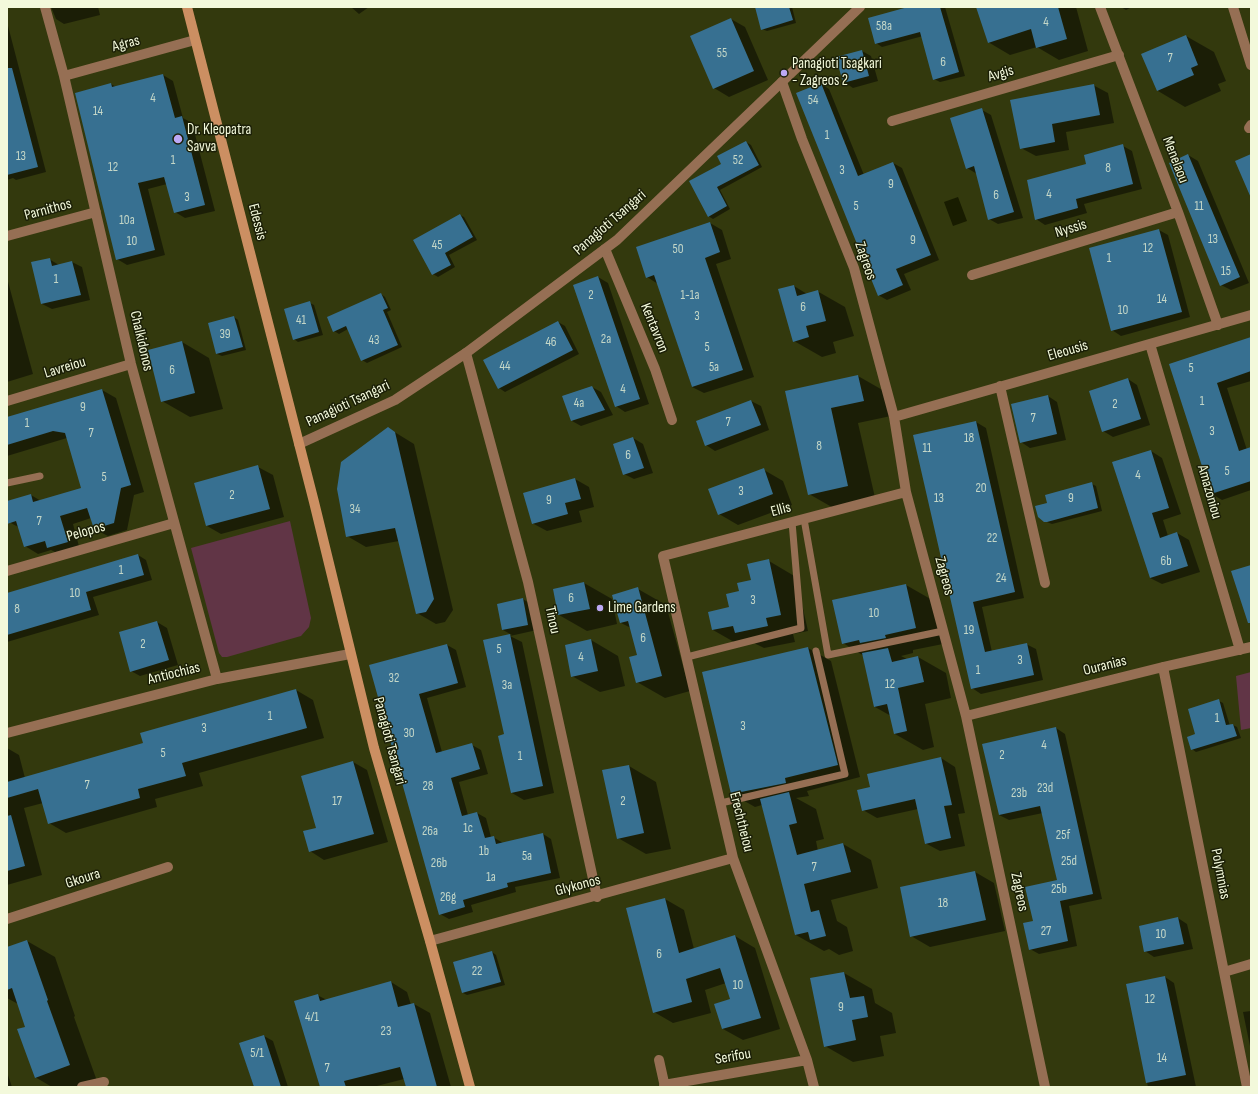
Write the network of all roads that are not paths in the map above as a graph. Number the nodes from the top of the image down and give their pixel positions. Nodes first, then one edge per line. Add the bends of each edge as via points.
1 (45, 7) edge
2 (187, 7) edge
3 (860, 7) edge
4 (1100, 7) edge
5 (1233, 7) edge
6 (1247, 35) edge
7 (195, 40) junction
8 (1119, 55) junction
9 (1251, 65) edge
10 (64, 76) junction
11 (782, 82) junction
12 (892, 122) dead end
13 (96, 212) junction
14 (1178, 212) junction
15 (7, 236) edge
16 (606, 249) junction
17 (972, 275) dead end
18 (1251, 315) edge
19 (1218, 325) junction
20 (1150, 344) junction
21 (466, 354) junction
22 (131, 364) junction
23 (1000, 386) junction
24 (7, 402) edge
25 (894, 417) junction
26 (672, 420) dead end
27 (299, 444) junction
28 (40, 476) dead end
29 (7, 483) edge
30 (906, 492) junction
31 (804, 519) junction
32 (792, 522) junction
33 (174, 523) junction
34 (663, 556) joint
35 (7, 571) edge
36 (1046, 583) dead end
37 (943, 631) junction
38 (1251, 647) edge
39 (1240, 650) junction
40 (816, 651) dead end
41 (350, 654) junction
42 (687, 657) junction
43 (1163, 667) junction
44 (217, 679) junction
45 (966, 716) junction
46 (7, 733) edge
47 (721, 803) junction
48 (733, 858) junction
49 (168, 867) dead end
50 (597, 897) junction
51 (7, 919) edge
52 (430, 941) junction
53 (1251, 964) edge
54 (1224, 972) junction
55 (659, 1060) dead end
56 (807, 1060) junction
57 (104, 1082) dead end
58 (664, 1086) edge
59 (82, 1087) edge
60 (470, 1087) edge
61 (814, 1087) edge
62 (1045, 1087) edge
63 (1247, 1087) edge

1 - 10 street, Chalkidonos
2 - 7 main road, Edessis
3 - 11 street, Panagioti Tsangari
4 - 8 street, Menelaou
5 - 6 street
6 - 9 street
7 - 10 street, Agras
7 - 27 main road, Edessis
8 - 12 street, Avgis
8 - 14 street, Menelaou
10 - 13 street, Chalkidonos
11 - 16 street, Panagioti Tsangari
11 - 25 street, Zagreos via 854,268
13 - 15 street, Parnithos
13 - 22 street, Chalkidonos
14 - 17 street, Nyssis
14 - 19 street, Menelaou
16 - 21 street, Panagioti Tsangari
16 - 26 street, Kentavron via 655,369
18 - 19 street, Eleousis
19 - 20 street, Eleousis
20 - 23 street, Eleousis
20 - 39 street, Amazoniou
21 - 27 street, Panagioti Tsangari via 395,400
21 - 50 street, Tinou via 528,582
22 - 24 street, Lavreiou
22 - 33 street, Chalkidonos
23 - 25 street, Eleousis
23 - 36 street
25 - 30 street, Zagreos
27 - 41 main road, Panagioti Tsangari
28 - 29 lane
30 - 31 street, Ellis
30 - 37 street, Zagreos
31 - 32 street, Ellis
31 - 37 lane via 828,655
32 - 34 street, Ellis
32 - 42 lane via 802,628
33 - 35 street, Pelopos
33 - 44 street, Chalkidonos
34 - 42 street, Erechtheiou
37 - 45 street, Zagreos
38 - 39 street, Ouranias
39 - 43 street, Ouranias
40 - 47 lane via 845,774
41 - 44 street, Antiochias
41 - 52 main road, Panagioti Tsangari via 374,748
42 - 47 street, Erechtheiou
43 - 45 street, Ouranias
43 - 54 street, Polymnias
44 - 46 street, Antiochias
45 - 62 street, Zagreos
47 - 48 street, Erechtheiou
48 - 50 street, Glykonos
48 - 56 street, Erechtheiou
49 - 51 street, Gkoura
50 - 52 street, Glykonos
52 - 60 main road, Panagioti Tsangari
53 - 54 street
54 - 63 street, Polymnias
55 - 58 street, Serifou
56 - 58 street, Serifou
56 - 61 street, Erechtheiou
57 - 59 street

